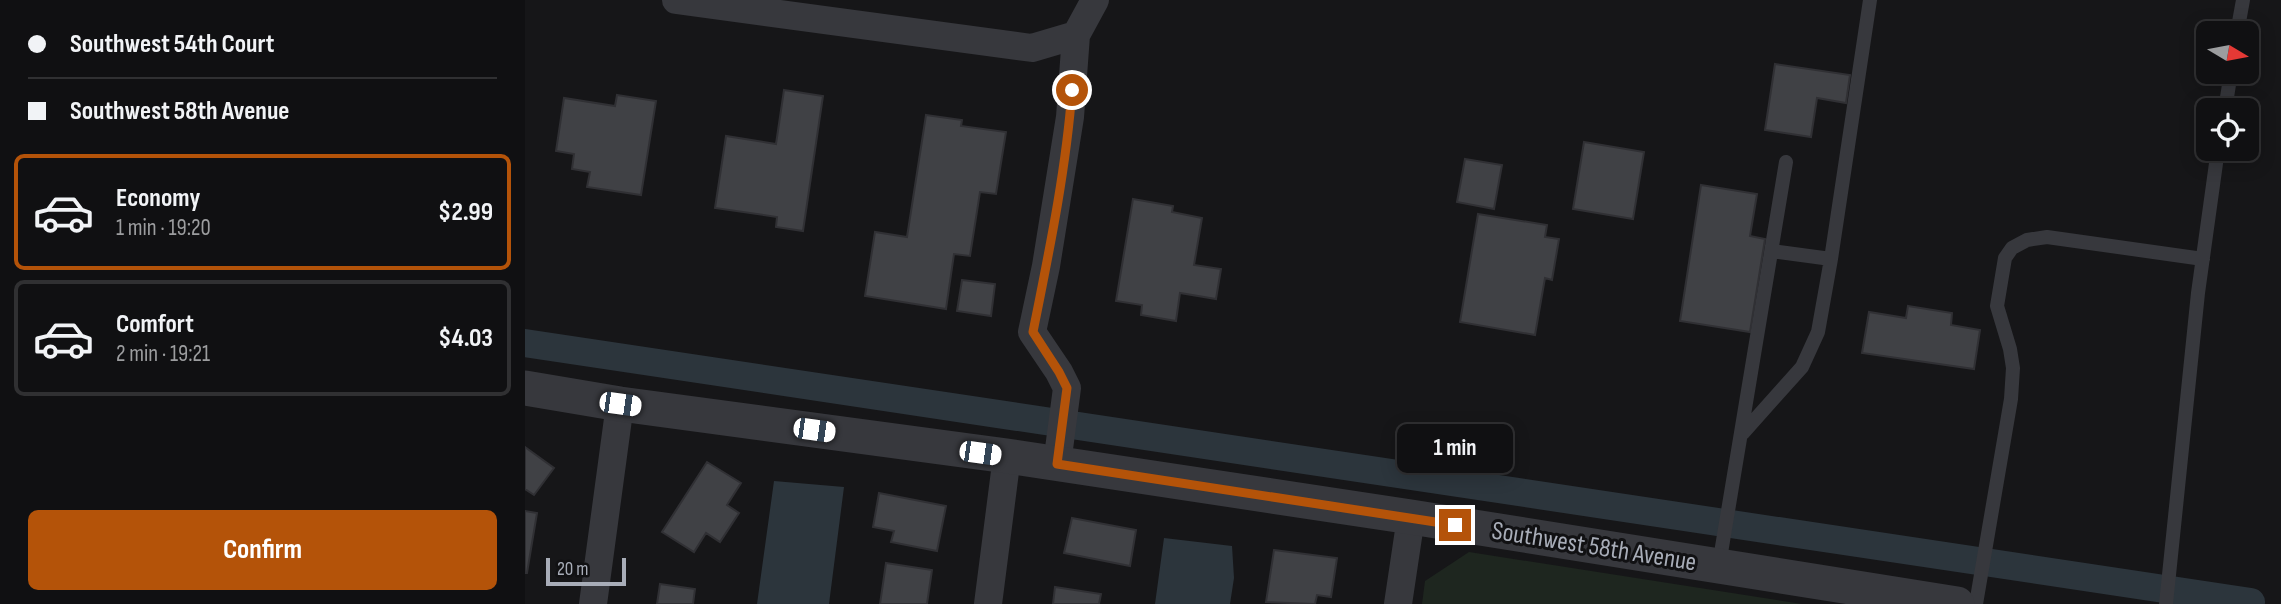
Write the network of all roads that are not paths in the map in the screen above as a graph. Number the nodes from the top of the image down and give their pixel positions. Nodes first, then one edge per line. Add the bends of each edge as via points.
1 (676, 0) edge
2 (1095, 0) edge
3 (1870, 0) edge
4 (2242, 0) edge
5 (2239, 21) edge
6 (1076, 35) junction
7 (2216, 161) edge
8 (1786, 162) dead end
9 (1772, 251) junction
10 (1831, 259) junction
11 (2203, 259) junction
12 (525, 387) edge
13 (620, 404) junction
14 (1742, 434) junction
15 (1007, 456) junction
16 (1057, 464) junction
17 (1411, 517) junction
18 (1719, 566) junction
19 (1968, 592) edge
20 (593, 604) edge
21 (988, 604) edge
22 (1398, 604) edge
23 (1976, 604) edge
24 (2166, 604) edge

1 - 6 street via 1032,48
2 - 6 street
3 - 10 lane
4 - 5 lane
6 - 16 street via 1070,117 1033,332 1067,388
7 - 11 lane
8 - 9 lane
9 - 10 lane
9 - 14 lane
10 - 14 lane via 1818,332 1803,367
11 - 19 lane via 2047,237 2012,248 2005,258 1997,306 2013,368 2011,398 1985,555
11 - 24 lane
12 - 13 street, Southwest 58th Avenue
13 - 15 street, Southwest 58th Avenue
13 - 20 street
14 - 18 lane
15 - 16 street, Southwest 58th Avenue
15 - 21 street
16 - 17 street, Southwest 58th Avenue
17 - 18 street, Southwest 58th Avenue
17 - 22 street
18 - 19 street, Southwest 58th Avenue
19 - 23 lane

